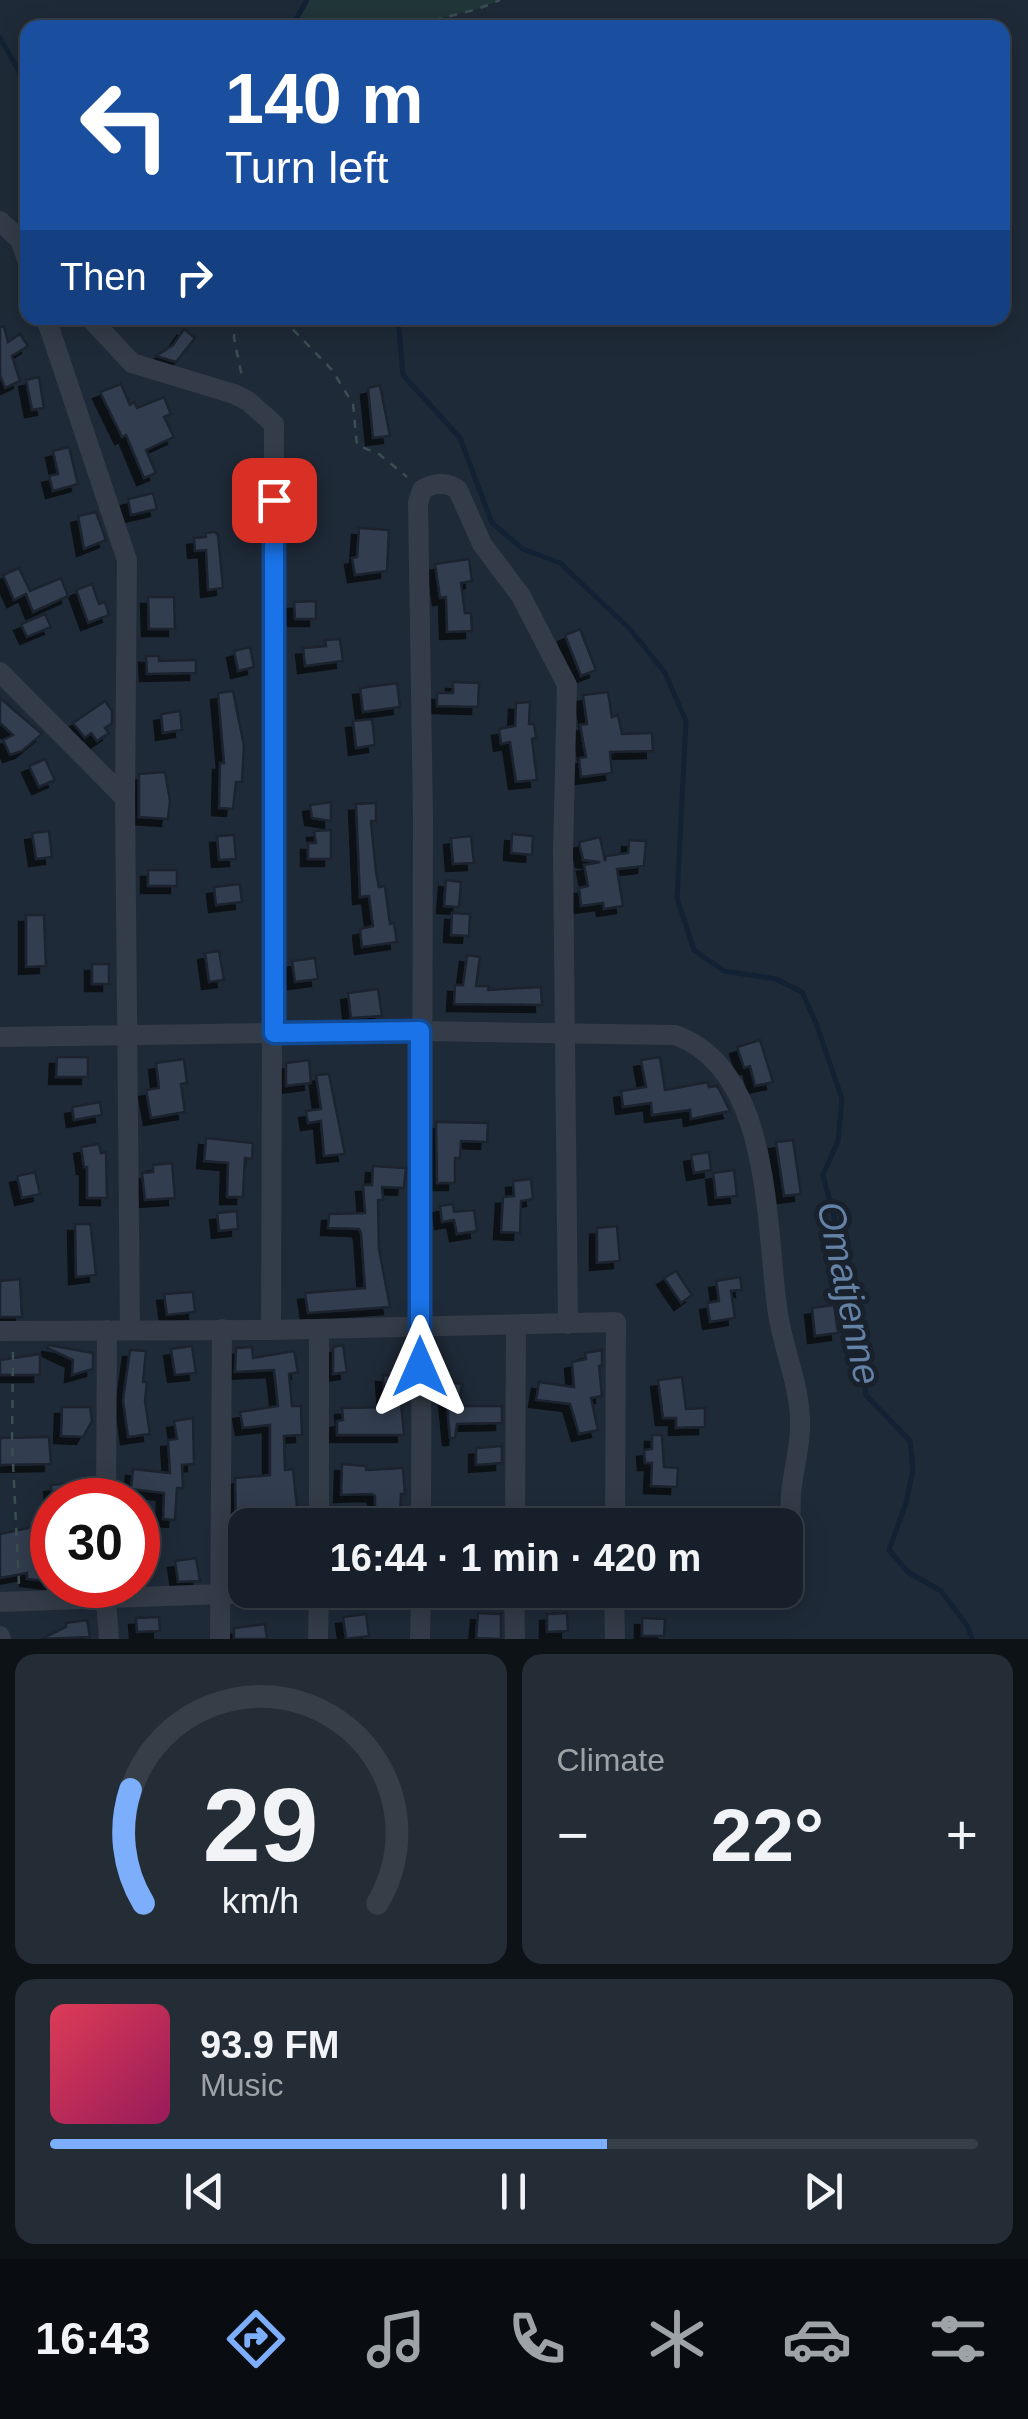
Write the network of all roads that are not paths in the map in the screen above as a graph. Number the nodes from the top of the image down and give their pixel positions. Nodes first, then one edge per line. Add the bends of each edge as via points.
1 (0, 220) edge
2 (20, 240) edge
3 (48, 325) edge
4 (97, 325) edge
5 (0, 672) edge
6 (125, 798) junction
7 (420, 1031) junction
8 (274, 1033) junction
9 (567, 1033) junction
10 (130, 1035) junction
11 (0, 1037) edge
12 (568, 1324) junction
13 (516, 1325) junction
14 (420, 1327) junction
15 (222, 1329) junction
16 (319, 1329) junction
17 (107, 1330) junction
18 (130, 1330) junction
19 (271, 1330) junction
20 (7, 1331) edge
21 (106, 1478) edge
22 (319, 1508) edge
23 (420, 1508) edge
24 (515, 1508) edge
25 (614, 1508) edge
26 (791, 1508) edge
27 (160, 1592) edge
28 (221, 1594) junction
29 (228, 1594) edge
30 (106, 1608) edge
31 (319, 1608) edge
32 (421, 1608) edge
33 (515, 1608) edge
34 (614, 1608) edge
35 (109, 1639) edge
36 (220, 1639) edge
37 (318, 1639) edge
38 (420, 1639) edge
39 (516, 1639) edge
40 (615, 1639) edge

1 - 2 street
3 - 6 street via 127,560
4 - 8 street via 132,362 234,394 274,424
5 - 6 street
6 - 10 street
7 - 8 street
7 - 9 street
7 - 9 street via 419,495 438,484 458,490 482,544 521,596 568,685
7 - 14 street
8 - 10 street
8 - 19 street
9 - 12 street
9 - 26 street via 686,1039 719,1066 748,1118 799,1407
10 - 11 street
10 - 18 street
12 - 13 street
12 - 25 street via 616,1322
13 - 14 street
13 - 24 street
14 - 16 street
14 - 23 street
15 - 18 street
15 - 19 street
15 - 28 street
16 - 19 street
16 - 22 street
17 - 18 street
17 - 20 street
17 - 21 street
27 - 28 street
28 - 29 street
28 - 36 street
30 - 35 street
31 - 37 street
32 - 38 street
33 - 39 street
34 - 40 street

